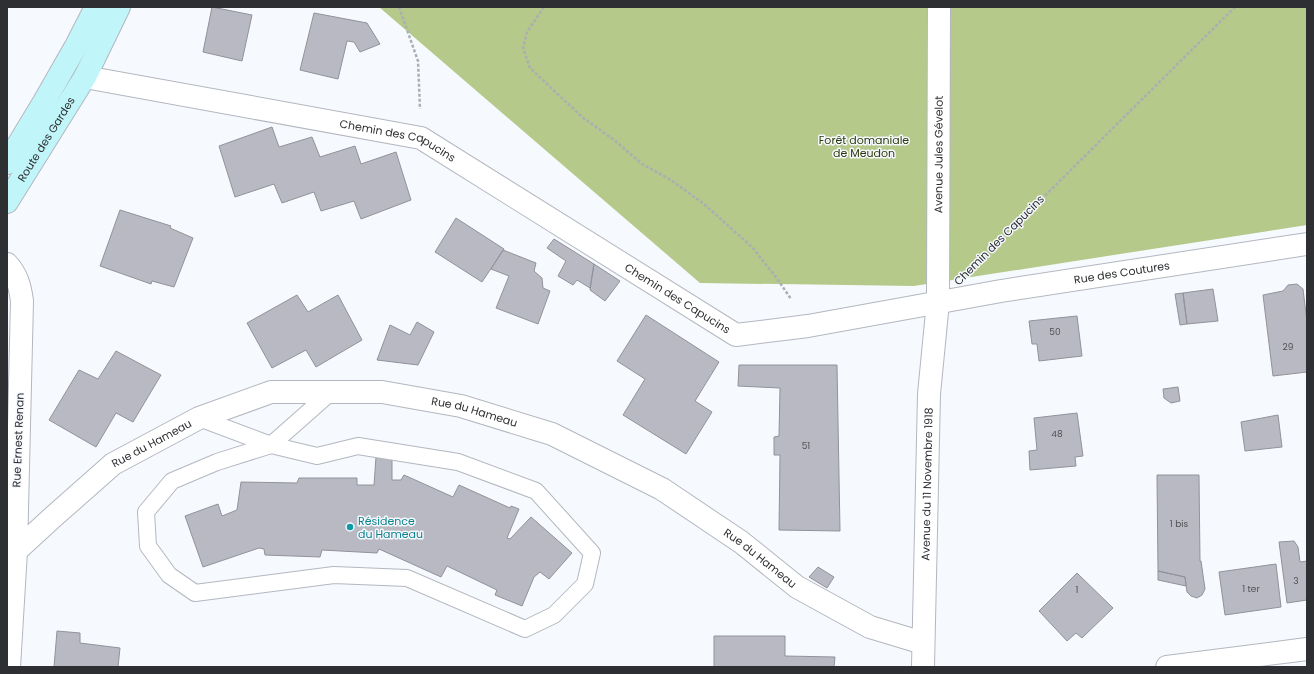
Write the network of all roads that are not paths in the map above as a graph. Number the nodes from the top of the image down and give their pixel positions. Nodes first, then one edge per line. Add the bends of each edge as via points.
1 (96, 7) edge
2 (119, 7) edge
3 (939, 7) edge
4 (85, 76) junction
5 (8, 158) edge
6 (7, 202) edge
7 (1307, 244) edge
8 (7, 264) edge
9 (938, 302) junction
10 (331, 392) junction
11 (200, 418) junction
12 (271, 445) junction
13 (16, 551) junction
14 (923, 643) junction
15 (1307, 649) edge
16 (9, 667) edge
17 (923, 667) edge
18 (1167, 667) edge

1 - 5 main road, Route des Gardes via 44,102
2 - 4 main road, Route des Gardes
3 - 9 street, Avenue Jules Gévelot
4 - 6 main road, Route des Gardes
4 - 9 street, Chemin des Capucins via 421,138 736,335 808,326
7 - 9 street, Rue des Coutures
8 - 13 street, Rue Ernest Renan via 19,282 22,301
9 - 14 street, Avenue du 11 Novembre 1918 via 929,394
10 - 11 street, Rue du Hameau via 271,392
10 - 12 lane
10 - 14 street, Rue du Hameau via 382,392 461,406 552,434 662,489 741,542 797,587 870,627
11 - 12 lane
11 - 13 street, Rue du Hameau via 113,464
12 - 12 lane via 217,462 172,481 146,512 148,546 169,575 196,593 334,575 407,578 525,629 554,615 585,584 592,553 536,491 458,462 358,446 318,456
13 - 16 street, Rue Ernest Renan
14 - 17 street, Avenue du 11 Novembre 1918
15 - 18 street

